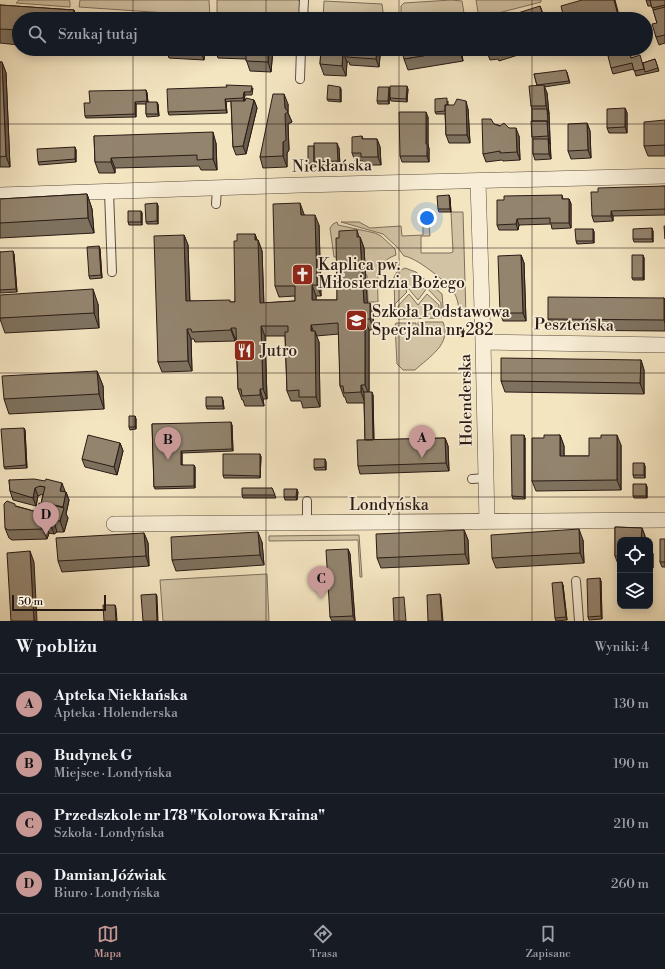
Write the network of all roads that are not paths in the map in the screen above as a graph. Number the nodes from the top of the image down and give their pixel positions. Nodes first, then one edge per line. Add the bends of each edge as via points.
1 (304, 0) edge
2 (303, 12) edge
3 (301, 56) edge
4 (300, 79) dead end
5 (665, 176) edge
6 (478, 181) junction
7 (217, 188) junction
8 (109, 192) junction
9 (0, 195) edge
10 (216, 204) dead end
11 (112, 272) dead end
12 (483, 342) junction
13 (665, 345) edge
14 (307, 501) dead end
15 (665, 520) edge
16 (487, 522) junction
17 (307, 523) junction
18 (114, 524) dead end
19 (576, 581) dead end
20 (579, 621) edge

1 - 2 lane
3 - 4 lane
5 - 6 street, Niekłańska
6 - 7 street, Niekłańska
6 - 12 street, Holenderska
7 - 8 street, Niekłańska
7 - 10 lane
8 - 9 street, Niekłańska
8 - 11 lane
12 - 13 street, Peszteńska
12 - 16 street, Holenderska via 479,478
14 - 17 lane
15 - 16 street, Londyńska
16 - 17 street, Londyńska
17 - 18 street, Londyńska
19 - 20 lane

